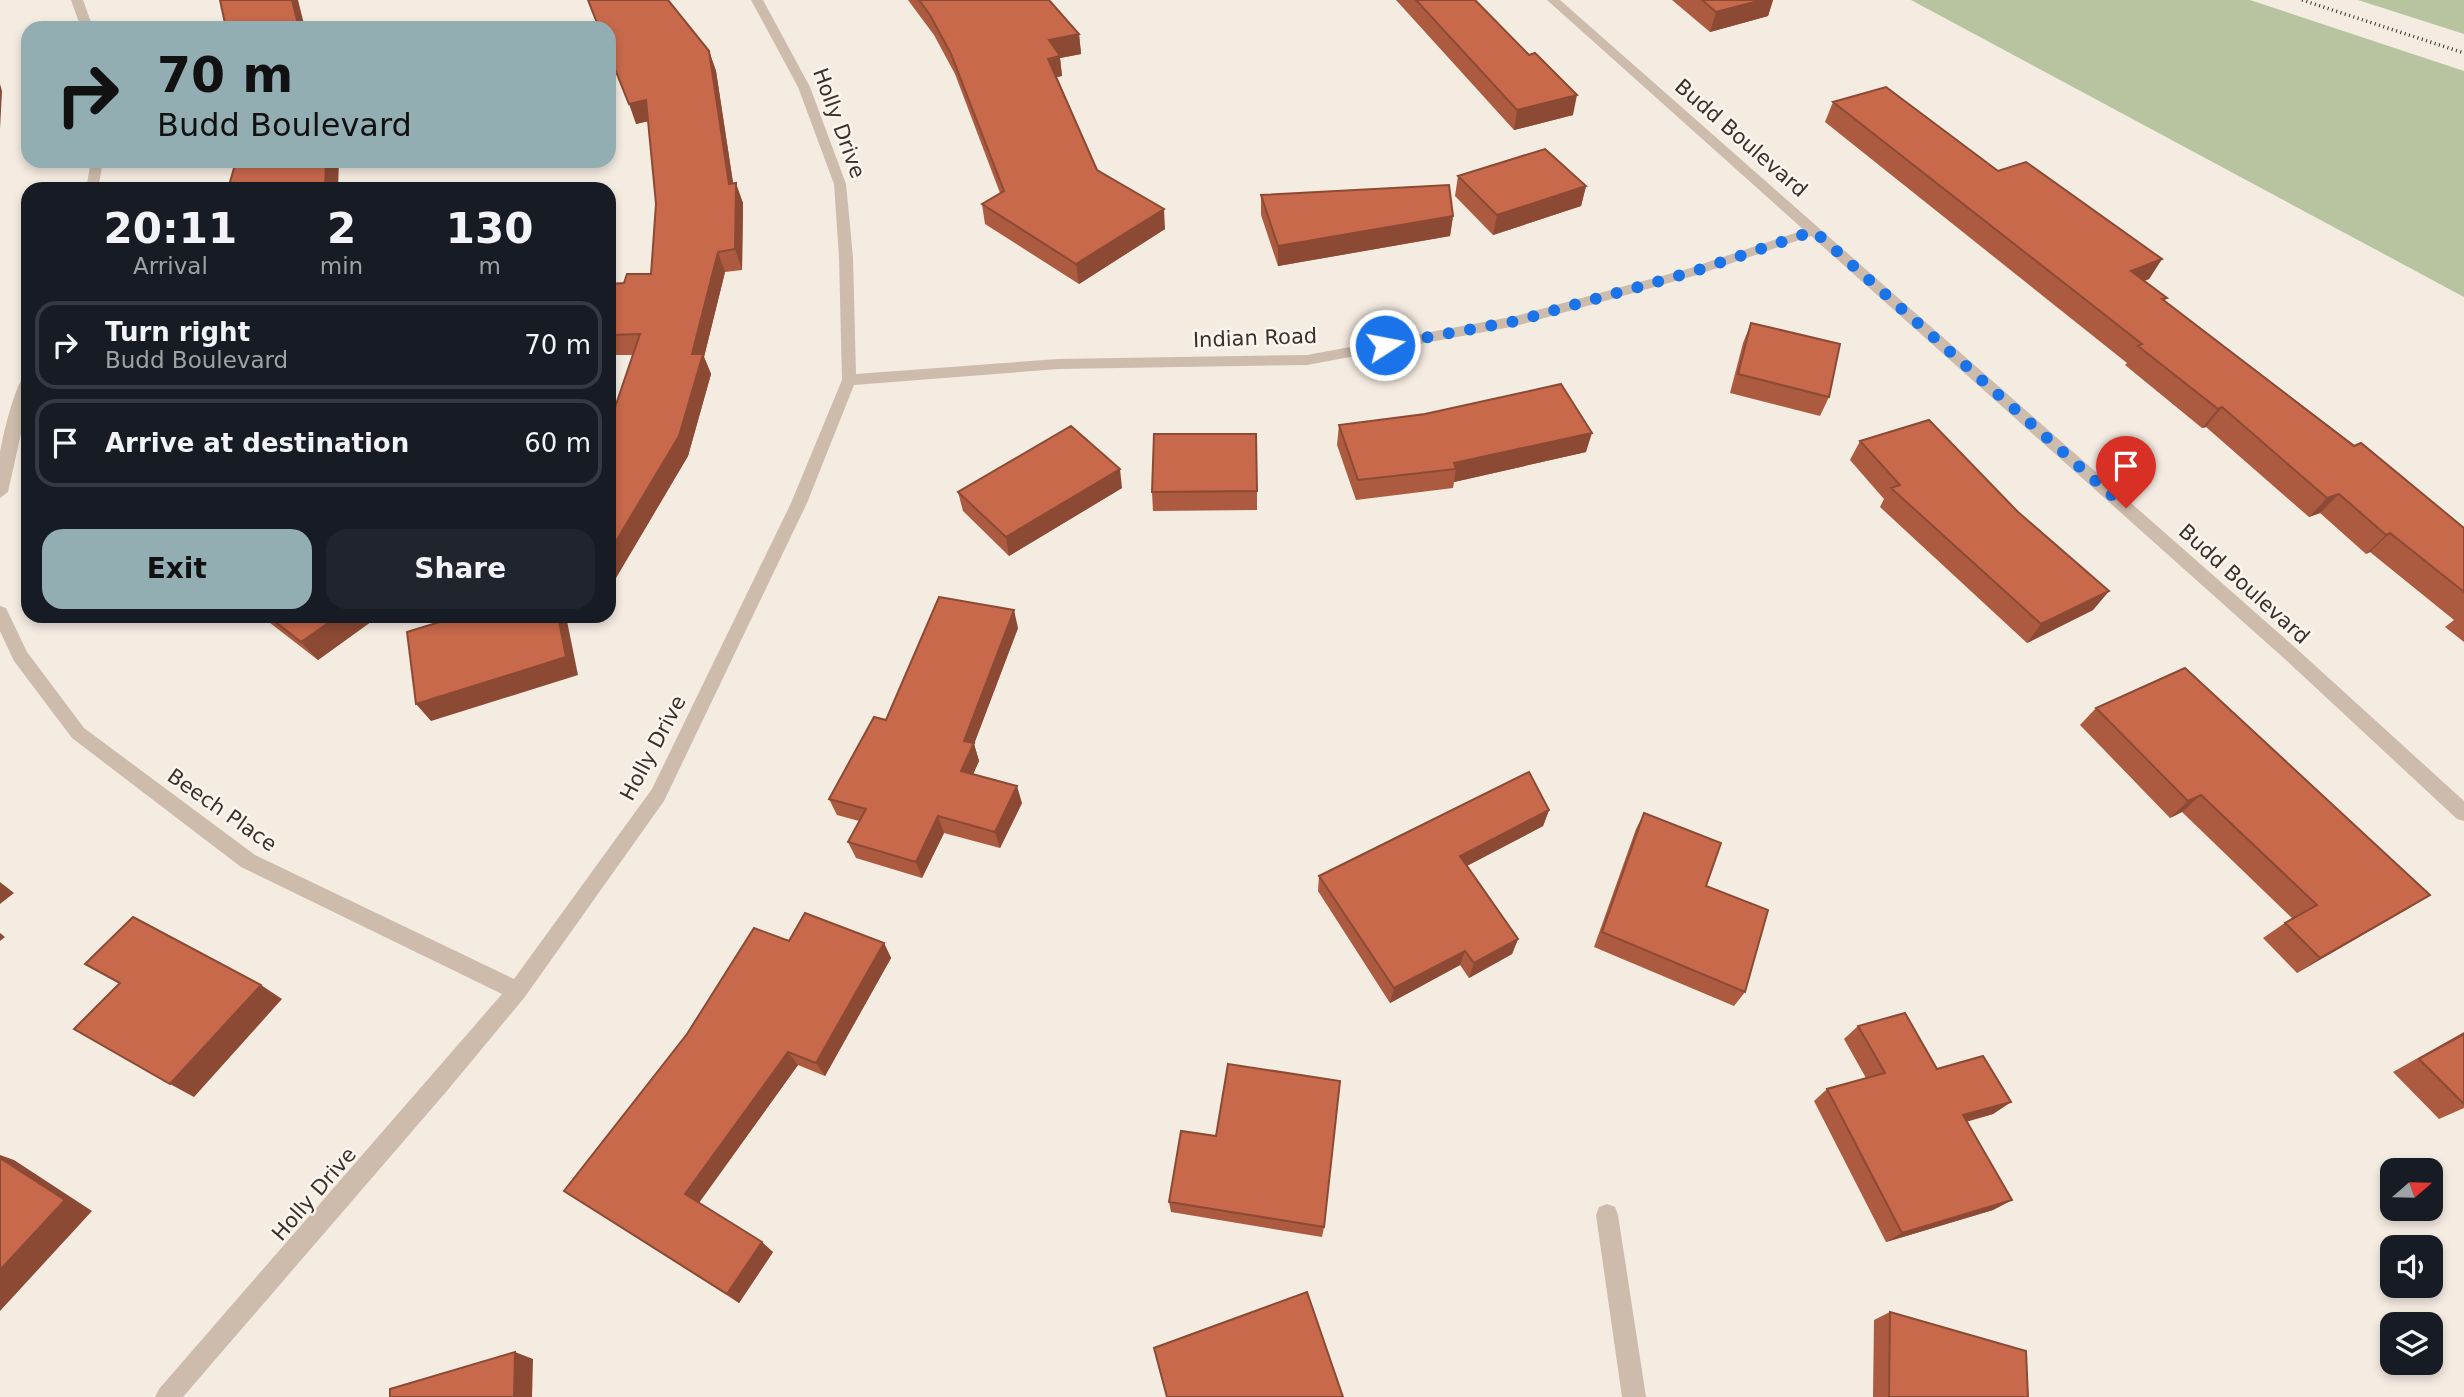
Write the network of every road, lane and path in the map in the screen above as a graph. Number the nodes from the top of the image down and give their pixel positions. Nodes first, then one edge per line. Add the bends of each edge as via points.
1 (77, 0) edge
2 (757, 0) edge
3 (1553, 0) edge
4 (84, 21) edge
5 (1814, 231) junction
6 (849, 380) junction
7 (21, 401) edge
8 (0, 492) edge
9 (0, 613) edge
10 (2464, 813) edge
11 (517, 991) junction
12 (1607, 1214) dead end
13 (167, 1397) edge
14 (1634, 1397) edge

1 - 4 street
2 - 6 street, Holly Drive via 804,87 840,184
3 - 5 street, Budd Boulevard
5 - 6 street, Indian Road via 1692,272 1516,321 1307,360 1058,364
5 - 10 street, Budd Boulevard via 2283,646
6 - 11 street, Holly Drive via 799,503 658,795
7 - 8 street
9 - 11 street, Beech Place via 20,656 78,733 248,861
11 - 13 street, Holly Drive
12 - 14 street

